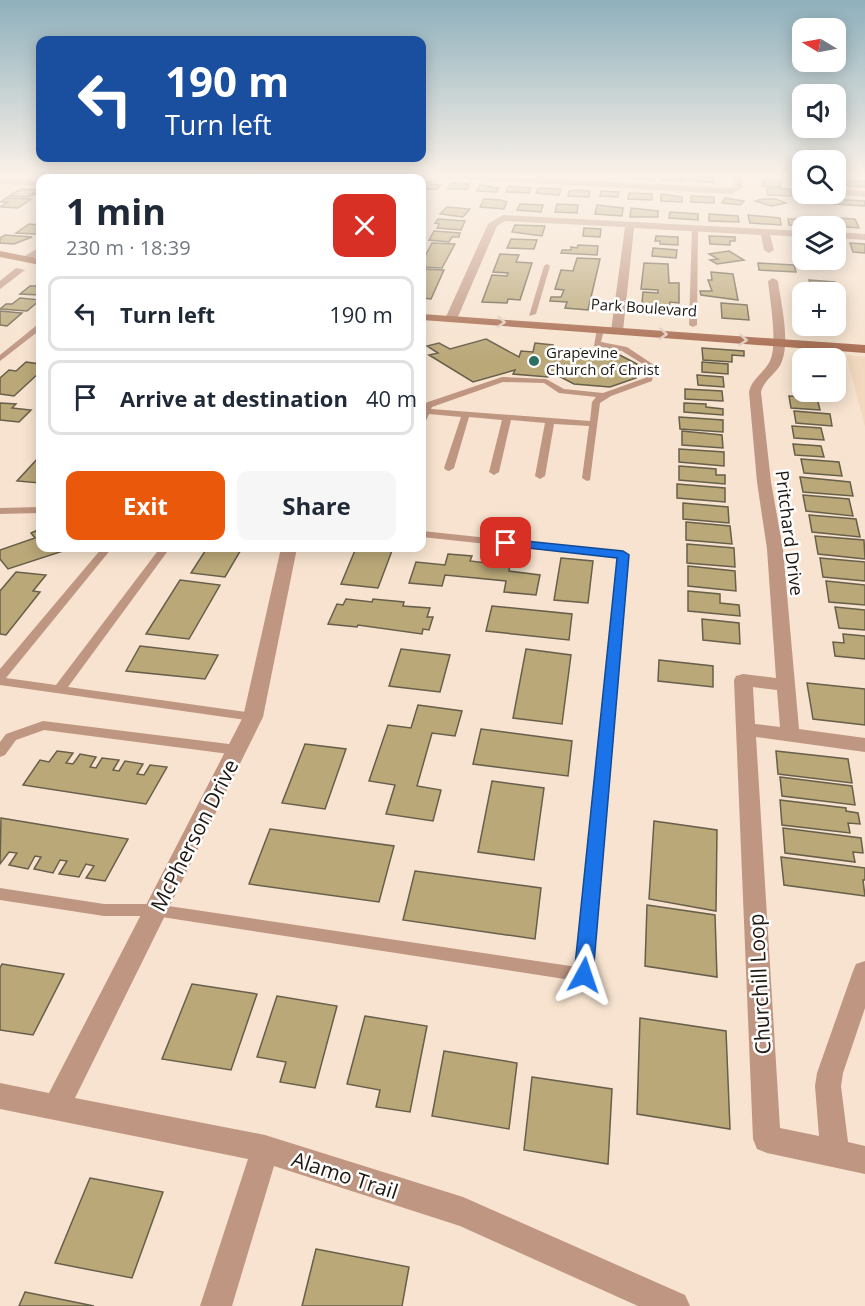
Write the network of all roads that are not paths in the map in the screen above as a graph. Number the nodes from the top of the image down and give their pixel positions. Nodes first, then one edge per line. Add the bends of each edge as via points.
1 (488, 236) edge
2 (629, 236) edge
3 (695, 236) edge
4 (766, 236) edge
5 (846, 236) edge
6 (865, 237) edge
7 (769, 250) dead end
8 (36, 253) edge
9 (0, 254) edge
10 (27, 259) junction
11 (36, 261) edge
12 (547, 266) dead end
13 (20, 270) joint
14 (773, 281) dead end
15 (0, 286) edge
16 (426, 307) edge
17 (453, 314) junction
18 (532, 314) junction
19 (426, 317) edge
20 (618, 325) junction
21 (693, 325) junction
22 (36, 330) edge
23 (600, 330) junction
24 (778, 337) junction
25 (865, 338) edge
26 (865, 349) edge
27 (0, 359) edge
28 (606, 396) junction
29 (426, 407) edge
30 (426, 411) edge
31 (466, 414) junction
32 (507, 417) junction
33 (550, 420) junction
34 (594, 424) junction
35 (449, 468) dead end
36 (494, 472) dead end
37 (540, 476) dead end
38 (587, 478) dead end
39 (36, 510) edge
40 (0, 511) edge
41 (426, 534) edge
42 (104, 552) edge
43 (162, 552) edge
44 (288, 552) edge
45 (0, 679) edge
46 (786, 685) junction
47 (59, 690) junction
48 (253, 717) junction
49 (746, 729) junction
50 (790, 735) junction
51 (865, 745) edge
52 (237, 750) junction
53 (0, 752) edge
54 (0, 894) edge
55 (155, 910) junction
56 (865, 971) edge
57 (0, 1096) edge
58 (56, 1107) junction
59 (265, 1149) junction
60 (835, 1153) junction
61 (865, 1160) edge
62 (216, 1306) edge
63 (674, 1306) edge

1 - 17 street
2 - 20 street
3 - 21 lane
4 - 7 street
5 - 6 street
8 - 10 street
9 - 10 main road
10 - 11 main road
10 - 13 main road
12 - 18 lane
13 - 15 street
14 - 24 street
16 - 17 main road, Park Boulevard
17 - 18 main road, Park Boulevard
17 - 19 main road
17 -> 23 main road, Park Boulevard
18 - 20 main road, Park Boulevard
20 - 21 main road, Park Boulevard
20 - 23 main road, Park Boulevard
20 -> 24 main road, Park Boulevard
21 - 24 main road, Park Boulevard
22 - 27 lane
23 - 28 lane via 597,344 624,349 650,364 649,379
24 - 25 main road, Park Boulevard
24 - 26 main road, Park Boulevard
24 - 46 street, Pritchard Drive via 776,361 755,392 775,549
28 - 29 lane via 562,391 546,381 502,379
28 - 34 lane via 596,402
30 - 31 lane
31 - 32 lane
31 - 35 lane
32 - 33 lane
32 - 36 lane
33 - 34 lane
33 - 37 lane
34 - 38 lane
39 - 40 lane
41 - 55 lane via 623,555 584,975
42 - 45 lane
43 - 47 lane
44 - 48 street, McPherson Drive
45 - 47 lane
46 - 49 street, Churchill Loop via 743,680
46 - 50 street, Pritchard Drive
47 - 48 lane
48 - 52 street, McPherson Drive
49 - 50 street
49 - 60 street, Churchill Loop via 767,1139
50 - 51 street
52 - 53 lane via 43,725 11,737
52 - 55 street, McPherson Drive
54 - 55 lane via 104,910
55 - 58 street, McPherson Drive
56 - 60 street via 830,1073
57 - 58 street, Alamo Trail
58 - 59 street, Alamo Trail
59 - 62 street
59 - 63 street, Alamo Trail via 463,1212
60 - 61 street, Churchill Loop

